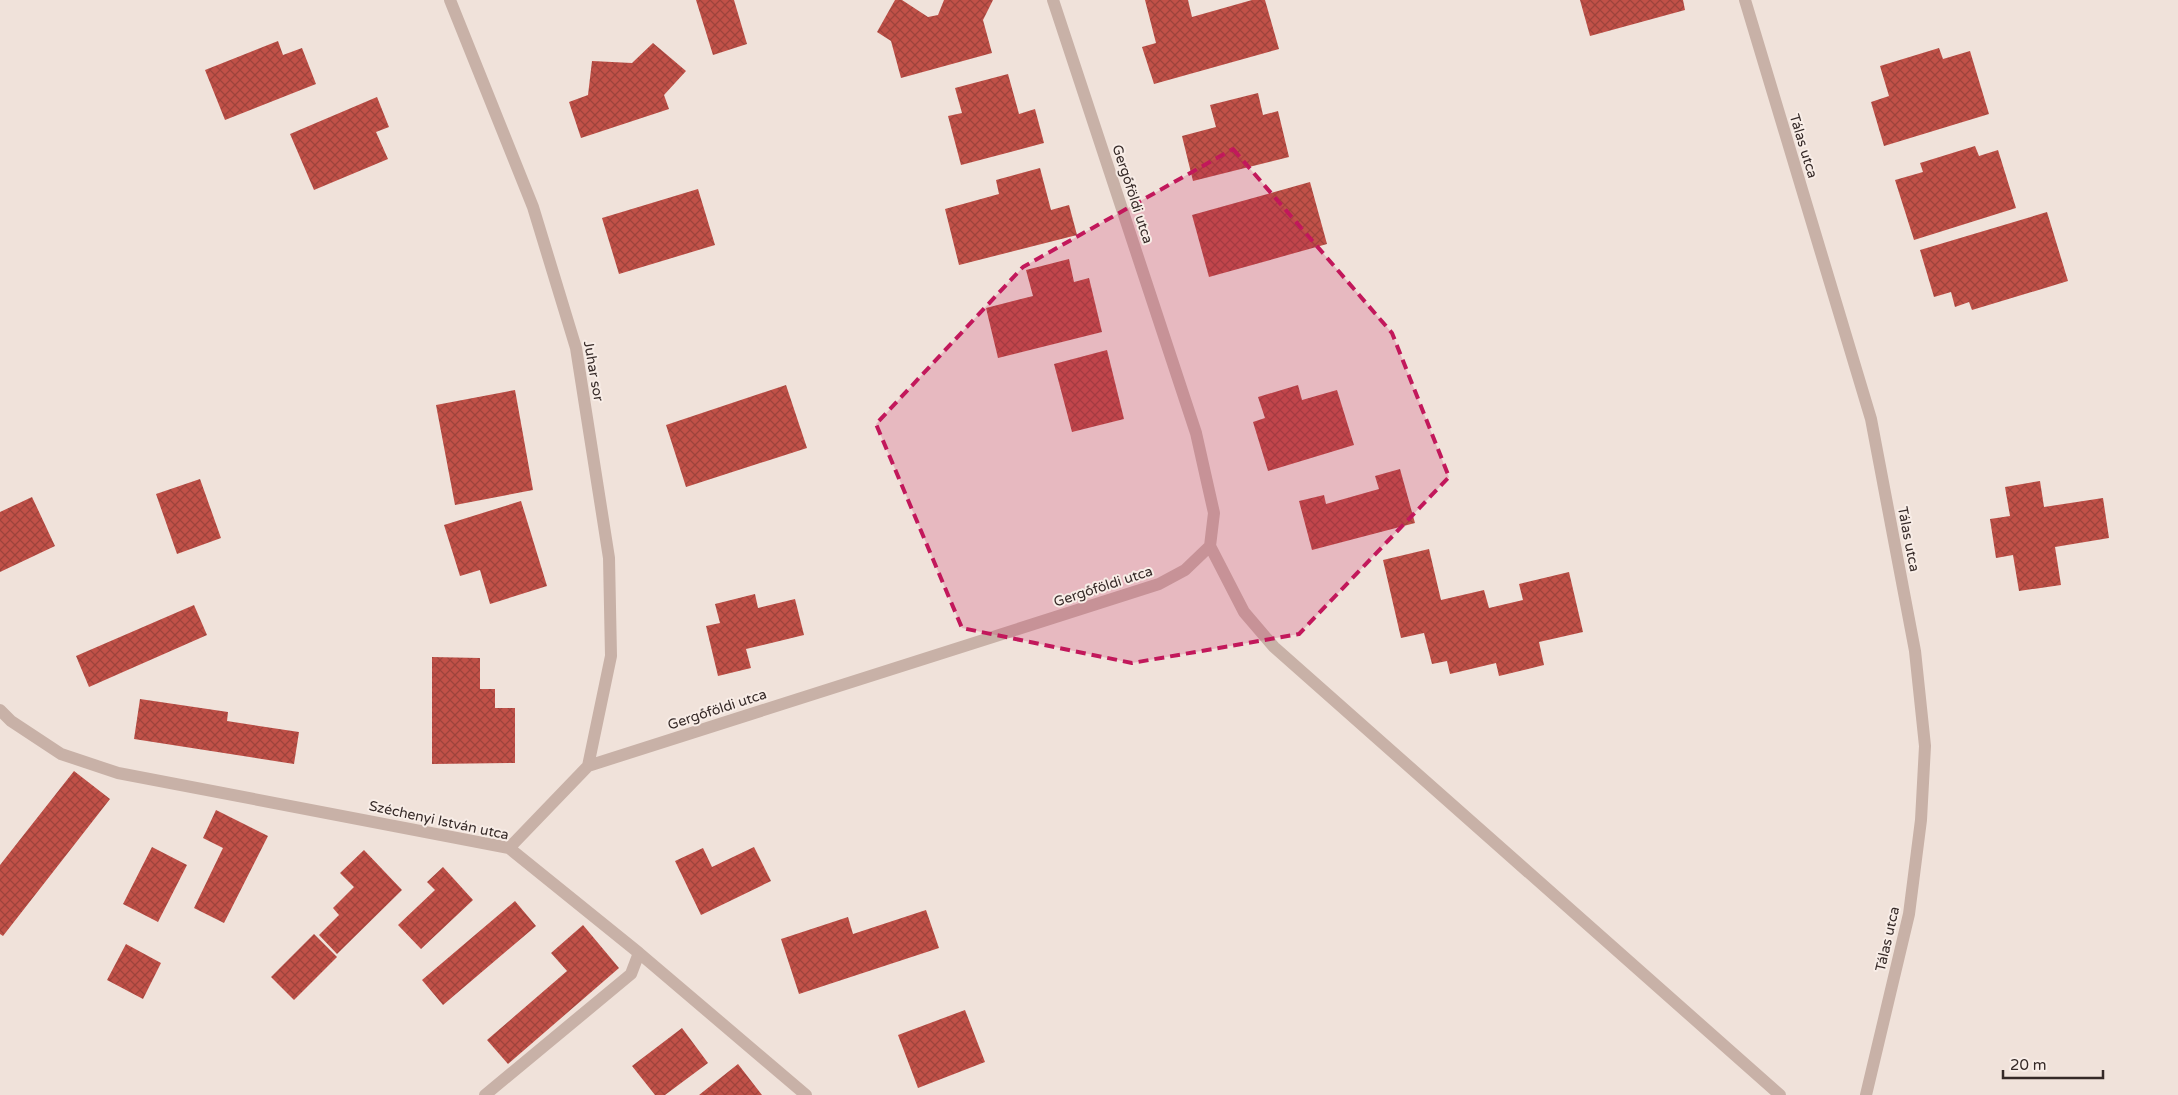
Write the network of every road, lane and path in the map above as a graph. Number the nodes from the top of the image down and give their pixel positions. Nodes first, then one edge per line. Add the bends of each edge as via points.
1 (450, 0) edge
2 (1053, 0) edge
3 (1745, 0) edge
4 (1210, 546) junction
5 (0, 710) edge
6 (588, 766) junction
7 (509, 848) junction
8 (639, 953) junction
9 (485, 1095) edge
10 (806, 1095) edge
11 (1780, 1095) edge
12 (1866, 1095) edge

1 - 6 street, Juhar sor via 533,207 576,348 608,558 612,656
2 - 4 street, Gergőföldi utca via 1196,433 1214,513
3 - 12 street, Tálas utca via 1871,419 1915,651 1925,746 1921,820 1909,914
4 - 6 street, Gergőföldi utca via 1185,570 1159,584
4 - 11 street via 1244,612 1274,647
5 - 7 street, Széchenyi István utca via 61,754 118,773
6 - 7 street, Gergőföldi utca
7 - 8 street, Széchenyi István utca
8 - 9 street via 631,974
8 - 10 street, Széchenyi István utca

